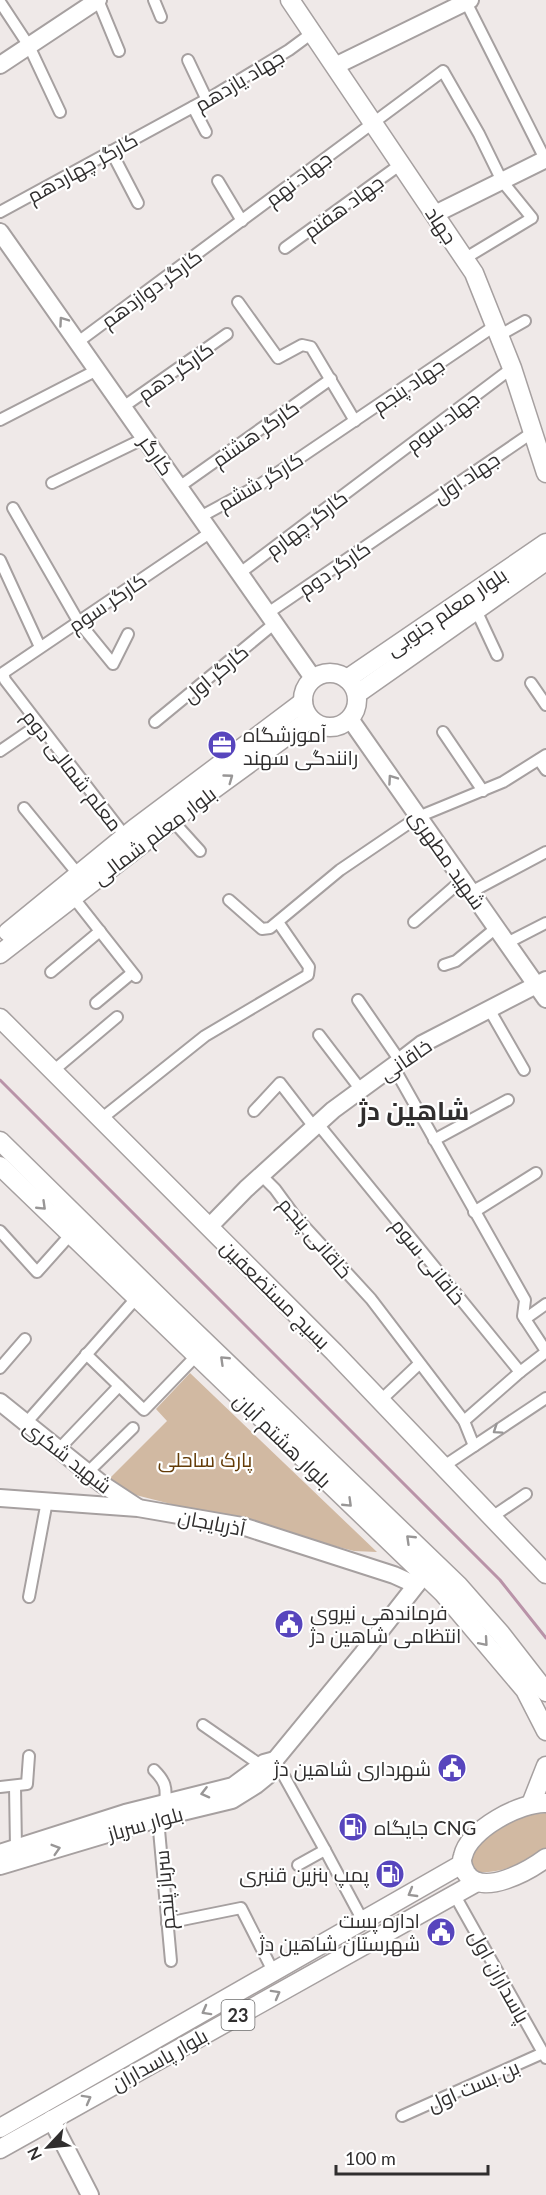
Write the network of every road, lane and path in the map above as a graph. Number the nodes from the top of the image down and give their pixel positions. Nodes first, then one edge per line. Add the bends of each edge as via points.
1 (98, 0) edge
2 (154, 0) edge
3 (290, 0) edge
4 (467, 1) edge
5 (0, 2) edge
6 (161, 17) dead end
7 (312, 33) junction
8 (29, 46) junction
9 (119, 51) dead end
10 (188, 60) dead end
11 (0, 65) edge
12 (335, 66) junction
13 (207, 100) junction
14 (194, 107) junction
15 (60, 112) dead end
16 (373, 122) junction
17 (163, 123) joint
18 (206, 132) dead end
19 (111, 151) junction
20 (546, 159) edge
21 (401, 164) junction
22 (502, 181) junction
23 (218, 182) dead end
24 (138, 203) dead end
25 (0, 212) edge
26 (435, 214) junction
27 (242, 221) junction
28 (0, 232) edge
29 (224, 235) joint
30 (285, 248) dead end
31 (464, 259) junction
32 (238, 302) dead end
33 (525, 321) dead end
34 (498, 330) junction
35 (227, 334) dead end
36 (78, 342) junction
37 (512, 368) junction
38 (97, 370) junction
39 (331, 379) junction
40 (123, 407) junction
41 (0, 420) edge
42 (355, 421) junction
43 (533, 432) junction
44 (145, 438) junction
45 (320, 445) joint
46 (372, 473) joint
47 (546, 474) edge
48 (52, 483) dead end
49 (179, 487) junction
50 (13, 508) dead end
51 (200, 517) junction
52 (400, 523) joint
53 (211, 532) junction
54 (546, 543) edge
55 (0, 560) edge
56 (546, 561) edge
57 (240, 573) junction
58 (477, 610) junction
59 (271, 618) junction
60 (78, 621) junction
61 (128, 634) dead end
62 (40, 647) junction
63 (497, 655) dead end
64 (3, 673) joint
65 (314, 678) junction
66 (531, 683) dead end
67 (352, 687) junction
68 (546, 705) edge
69 (306, 711) junction
70 (350, 719) junction
71 (155, 723) dead end
72 (38, 725) junction
73 (443, 732) dead end
74 (0, 752) edge
75 (542, 758) edge
76 (546, 770) edge
77 (483, 790) junction
78 (24, 808) dead end
79 (418, 817) junction
80 (172, 820) junction
81 (125, 836) junction
82 (200, 851) dead end
83 (546, 852) edge
84 (78, 874) junction
85 (467, 886) junction
86 (61, 900) junction
87 (229, 900) dead end
88 (278, 922) junction
89 (414, 922) dead end
90 (546, 922) edge
91 (496, 928) junction
92 (100, 932) junction
93 (0, 939) edge
94 (507, 943) junction
95 (0, 954) edge
96 (444, 965) dead end
97 (51, 972) dead end
98 (541, 982) edge
99 (358, 999) dead end
100 (546, 999) edge
101 (96, 1003) dead end
102 (489, 1009) junction
103 (117, 1017) dead end
104 (0, 1018) edge
105 (319, 1035) dead end
106 (396, 1063) junction
107 (524, 1070) dead end
108 (53, 1071) junction
109 (361, 1090) junction
110 (508, 1100) dead end
111 (254, 1111) dead end
112 (101, 1119) junction
113 (316, 1125) junction
114 (434, 1140) junction
115 (0, 1141) edge
116 (0, 1166) edge
117 (536, 1173) dead end
118 (261, 1175) junction
119 (473, 1210) junction
120 (209, 1227) junction
121 (0, 1231) edge
122 (71, 1234) junction
123 (143, 1292) junction
124 (546, 1304) edge
125 (525, 1319) junction
126 (25, 1339) dead end
127 (546, 1351) edge
128 (86, 1354) junction
129 (197, 1355) junction
130 (419, 1364) junction
131 (0, 1368) edge
132 (519, 1372) junction
133 (119, 1386) junction
134 (546, 1398) edge
135 (381, 1400) junction
136 (0, 1402) edge
137 (274, 1419) junction
138 (464, 1421) junction
139 (26, 1423) junction
140 (133, 1428) dead end
141 (474, 1446) junction
142 (59, 1449) junction
143 (444, 1466) junction
144 (87, 1473) junction
145 (526, 1494) dead end
146 (0, 1498) edge
147 (47, 1501) junction
148 (138, 1508) junction
149 (492, 1517) junction
150 (546, 1574) edge
151 (425, 1575) junction
152 (29, 1598) dead end
153 (546, 1692) edge
154 (203, 1725) dead end
155 (546, 1731) edge
156 (29, 1756) dead end
157 (268, 1763) junction
158 (546, 1766) edge
159 (154, 1770) dead end
160 (15, 1786) junction
161 (0, 1787) edge
162 (165, 1803) junction
163 (539, 1804) edge
164 (158, 1819) junction
165 (325, 1850) junction
166 (8, 1851) edge
167 (546, 1858) edge
168 (462, 1864) junction
169 (298, 1865) dead end
170 (0, 1866) edge
171 (477, 1882) junction
172 (454, 1894) junction
173 (363, 1921) junction
174 (167, 1923) junction
175 (171, 1961) dead end
176 (274, 1973) junction
177 (545, 2056) edge
178 (402, 2116) dead end
179 (51, 2119) junction
180 (0, 2128) edge
181 (0, 2149) edge
182 (90, 2195) edge

1 - 8 street
1 - 9 street
2 - 6 street
3 - 7 main road, جهاد
4 - 12 street
4 - 20 street
5 - 8 street
7 - 12 main road, جهاد
7 - 13 street, جهاد یازدهم
8 - 11 street
8 - 15 street
10 - 13 street
12 - 16 main road, جهاد
13 - 14 street, جهاد یازدهم
14 - 17 street, جهاد یازدهم
14 - 18 street
16 - 21 main road, جهاد
16 - 22 street, جهاد نهم via 443,71
16 - 27 street, جهاد نهم
17 - 19 street, کارگر چهاردهم
19 - 24 street
19 - 25 street, کارگر چهاردهم
20 - 22 street
21 - 26 main road, جهاد
21 - 30 street, جهاد هفتم
22 - 26 street
22 - 31 street via 532,218
23 - 27 street
26 - 31 main road, جهاد
27 - 29 street, جهاد نهم
36 -> 28 street, کارگر
29 - 36 street, کارگر دوازدهم
31 - 34 main road, جهاد
32 - 39 street via 275,356 281,358 307,345
33 - 34 street, جهاد پنجم
34 - 37 main road, جهاد
34 - 42 street, جهاد پنجم
35 - 40 street, کارگر دهم
36 - 38 street, کارگر
37 - 43 main road, جهاد
37 - 46 street, جهاد سوم
38 - 40 street, کارگر
38 - 41 street
39 - 42 street
39 - 49 street, کارگر هشتم
40 - 44 street, کارگر
42 - 45 street, جهاد پنجم
43 - 47 main road, جهاد
43 - 52 street, جهاد اول
44 - 48 street
44 - 49 street, کارگر
45 - 51 street, کارگر ششم via 261,484
46 - 57 street, کارگر چهارم
49 - 51 street, کارگر
50 - 60 street
51 - 53 street, کارگر
52 - 59 street, کارگر دوم
53 - 57 street, کارگر
53 - 60 street, کارگر سوم
54 - 67 main road, بلوار معلم جنوبی
55 - 62 street
56 - 58 main road, بلوار معلم جنوبی
57 - 59 street, کارگر
58 - 63 street
58 - 67 main road, بلوار معلم جنوبی
59 - 65 street, کارگر
59 - 71 street, کارگر اول
60 - 61 street via 113,664
60 - 62 street, کارگر سوم
62 - 64 street, کارگر سوم
64 - 72 street, معلم شمالی دوم
65 - 67 main road via 330,673
65 - 69 main road via 303,693
66 - 68 street
67 - 70 main road via 355,712
69 - 70 main road via 317,724 334,728
80 -> 69 main road, بلوار معلم شمالی
69 - 81 main road, بلوار معلم شمالی
79 -> 70 street, شهید مطهری
72 - 74 street
72 - 81 street, معلم شمالی دوم
73 - 77 street
75 - 76 street
75 - 77 street
77 - 79 street
78 - 84 street
79 - 85 street, شهید مطهری
79 - 88 street via 340,870
80 - 82 street
80 - 86 main road, بلوار معلم شمالی
81 - 84 main road, بلوار معلم شمالی
83 - 85 street
84 - 86 main road, بلوار معلم شمالی
85 - 89 street
85 - 91 street, شهید مطهری
86 - 92 street
86 - 93 main road, بلوار معلم شمالی
86 - 95 main road, بلوار معلم شمالی
87 - 88 street via 262,929
88 - 112 street via 309,967 308,975 205,1036
90 - 94 street
91 - 94 street, شهید مطهری
91 - 96 street via 456,961
92 - 97 street
92 - 101 street via 134,975
94 - 98 street, شهید مطهری
98 - 100 street, شهید مطهری
98 - 102 street, خاقانی
99 - 106 street
102 - 106 street, خاقانی via 422,1044
102 - 107 street
103 - 108 street
104 - 108 main road, بسیج مستضعفین
105 - 109 street
106 - 109 street, خاقانی
106 - 114 street
108 - 112 main road, بسیج مستضعفین
109 - 113 street, خاقانی
110 - 114 street
111 - 113 street, خاقانی سوم via 280,1083
112 - 120 main road, بسیج مستضعفین
113 - 118 street, خاقانی
113 - 132 street, خاقانی سوم
114 - 119 street
115 - 123 main road, بلوار هشتم آبان
116 -> 122 main road, بلوار هشتم آبان
117 - 119 street
118 - 120 street, خاقانی
118 - 130 street, خاقانی پنجم via 371,1299
119 - 125 street via 525,1300
120 - 135 main road, بسیج مستضعفین
121 - 122 street via 37,1272
122 - 123 main road, بلوار هشتم آبان
123 - 128 street
123 - 129 main road, بلوار هشتم آبان
137 -> 123 main road, بلوار هشتم آبان
124 - 125 street
125 - 127 street
126 - 131 street
127 - 132 street
128 - 133 street
128 - 139 street
129 - 133 street via 144,1410
129 - 137 main road, بلوار هشتم آبان
130 - 135 street
130 - 138 street, خاقانی پنجم
132 - 138 street
133 - 142 street
134 -> 141 street
135 - 143 main road, بسیج مستضعفین
136 - 139 street, شهید شکری
137 - 151 main road, بلوار هشتم آبان
138 - 141 street, خاقانی پنجم
139 - 142 street, شهید شکری
140 - 144 street
141 - 143 street
142 - 144 street, شهید شکری
143 - 149 main road, بسیج مستضعفین
144 - 148 street, شهید شکری
145 - 149 street
146 - 147 street, آذربایجان
147 - 148 street, آذربایجان
147 - 152 street
148 - 151 street, آذربایجان via 242,1526 394,1575
149 - 150 main road, بسیج مستضعفین
151 - 153 main road, بلوار هشتم آبان via 458,1585
151 -> 155 main road, بلوار هشتم آبان via 525,1690
151 - 157 street, بلوار سرباز
154 - 157 street
156 - 160 street via 28,1781
157 -> 162 street, بلوار سرباز via 233,1786
157 - 164 street, بلوار سرباز via 272,1772 232,1800
157 - 165 street
158 - 163 main road
159 - 162 street via 165,1780
160 - 161 street
160 - 166 street
162 - 166 street, بلوار سرباز
163 - 168 main road via 507,1813 486,1827 468,1845
170 -> 164 street, بلوار سرباز
164 - 174 street, سرباز پنجم
165 - 169 street
165 - 173 street
167 - 171 main road, 23 via 508,1879 488,1884
168 - 171 main road via 467,1875
168 -> 173 main road, بلوار پاسداران / 23
171 - 172 main road, بلوار پاسداران / 23
172 - 177 street, پاسداران اول
179 -> 172 main road, بلوار پاسداران / 23
173 - 176 main road, بلوار پاسداران / 23
174 - 175 street, سرباز پنجم
174 - 176 street via 241,1908
176 -> 180 main road, بلوار پاسداران / 23
177 - 178 street, بن بست اول
179 - 181 main road, بلوار پاسداران / 23
179 - 182 street

